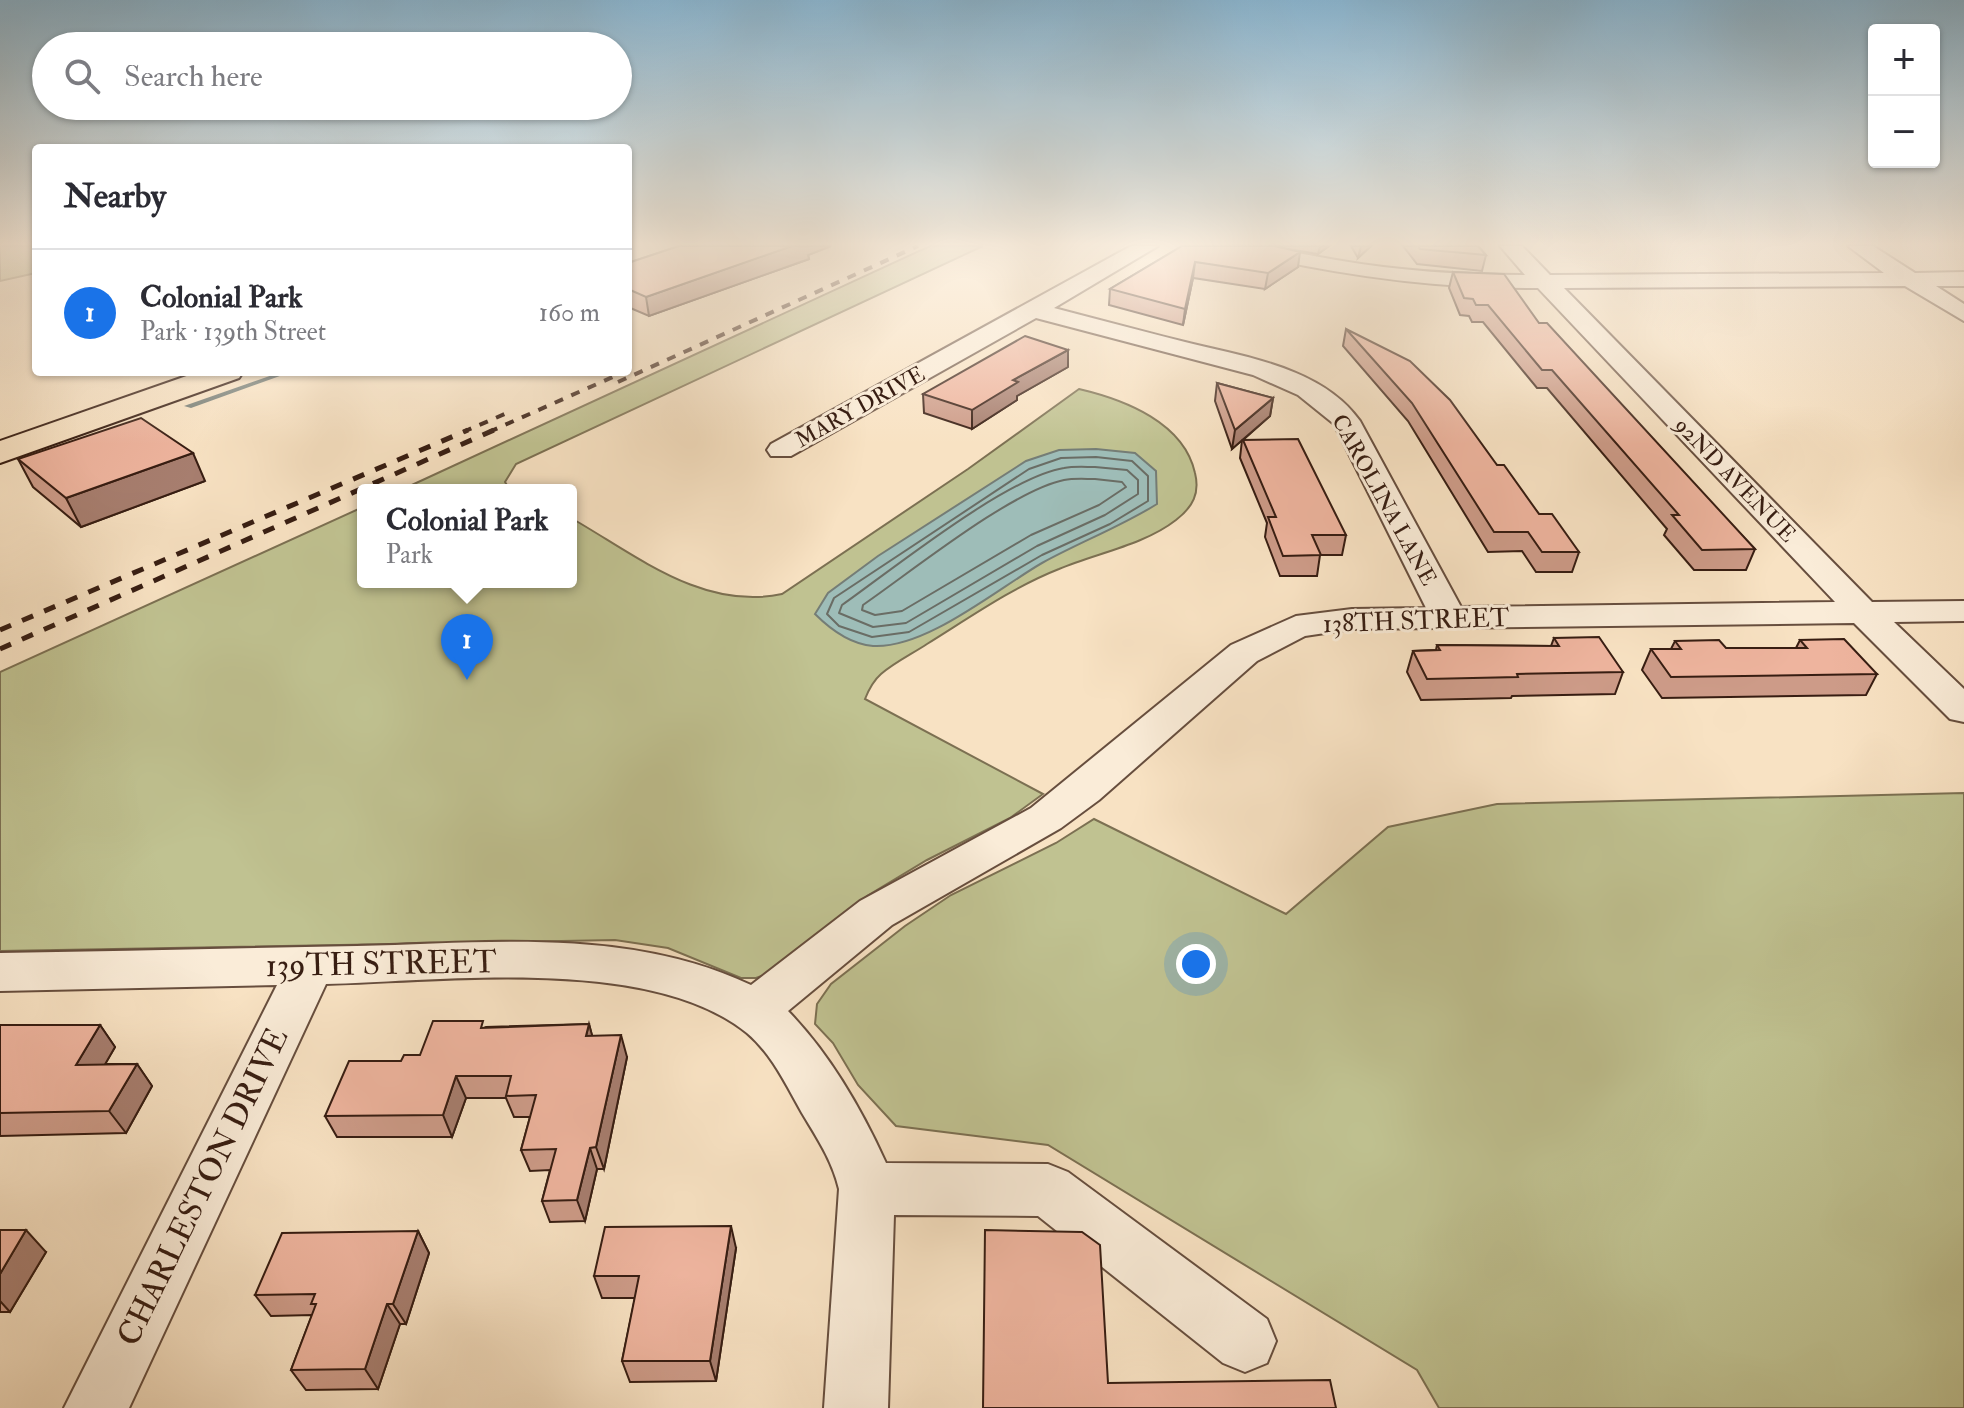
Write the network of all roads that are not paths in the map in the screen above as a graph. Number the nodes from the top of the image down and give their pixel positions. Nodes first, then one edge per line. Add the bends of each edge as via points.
1 (1031, 312) edge
2 (1040, 312) edge
3 (1574, 312) edge
4 (216, 376) edge
5 (781, 450) dead end
6 (0, 453) edge
7 (1964, 611) edge
8 (1863, 612) junction
9 (1449, 618) junction
10 (1964, 710) edge
11 (310, 966) junction
12 (0, 972) edge
13 (754, 1010) junction
14 (867, 1189) junction
15 (1245, 1341) dead end
16 (96, 1408) edge
17 (856, 1408) edge

1 - 5 street, MARY DRIVE
2 - 9 street, CAROLINA LANE via 1262,370 1326,400 1346,421
3 - 8 street, 92ND AVENUE
4 - 6 main road
7 - 8 street, 138TH STREET
8 - 9 street, 138TH STREET
8 - 10 street, 92ND AVENUE
9 - 13 street, 138TH STREET via 1330,621 1269,638 1244,653 1046,818 876,913
11 - 12 street, 139TH STREET
11 - 13 street, 139TH STREET via 549,960 632,965 703,986
11 - 16 street, CHARLESTON DRIVE
13 - 14 street, 139TH STREET via 788,1043 860,1160
14 - 15 street via 1048,1190
14 - 17 street

